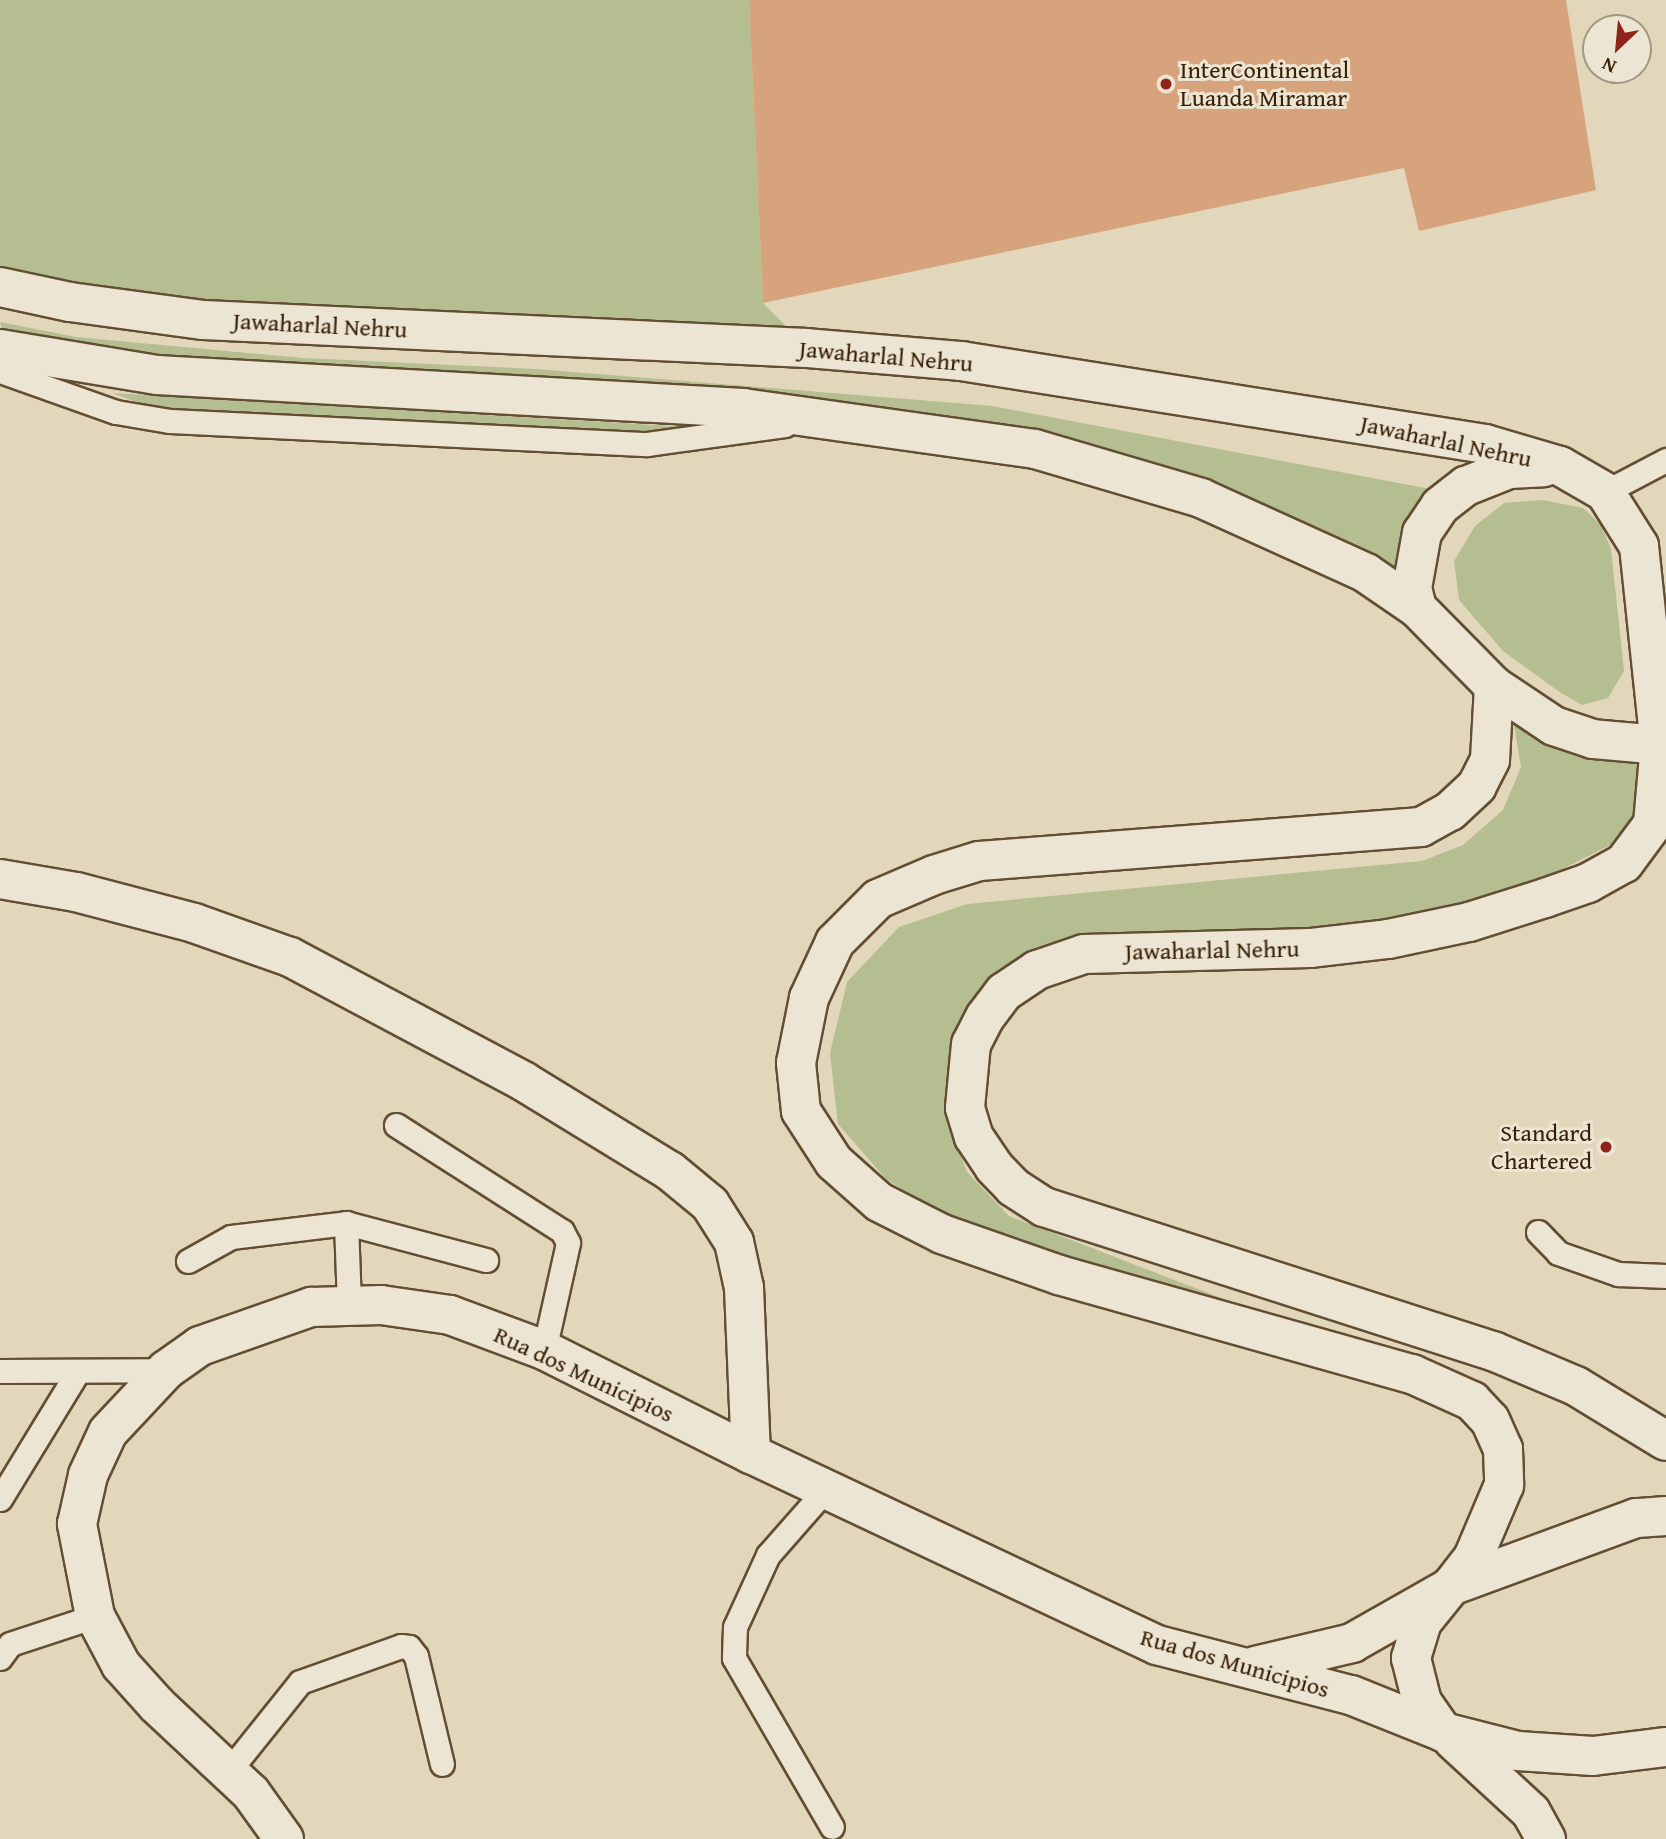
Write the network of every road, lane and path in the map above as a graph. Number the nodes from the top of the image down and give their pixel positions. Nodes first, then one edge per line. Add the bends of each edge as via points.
1 (0, 287) edge
2 (0, 349) edge
3 (0, 371) edge
4 (839, 418) junction
5 (1666, 460) edge
6 (1560, 466) junction
7 (1605, 492) junction
8 (1416, 608) junction
9 (1494, 686) junction
10 (1660, 745) junction
11 (0, 879) edge
12 (396, 1125) dead end
13 (346, 1223) junction
14 (1538, 1231) dead end
15 (486, 1260) dead end
16 (188, 1261) dead end
17 (1666, 1276) edge
18 (349, 1306) junction
19 (544, 1350) junction
20 (166, 1370) junction
21 (0, 1371) edge
22 (78, 1371) junction
23 (1666, 1441) edge
24 (751, 1454) junction
25 (826, 1489) junction
26 (0, 1499) edge
27 (1666, 1516) edge
28 (1451, 1586) junction
29 (95, 1616) junction
30 (3, 1649) edge
31 (1235, 1666) junction
32 (1443, 1732) junction
33 (1666, 1747) edge
34 (442, 1765) dead end
35 (229, 1772) junction
36 (832, 1827) dead end
37 (284, 1839) edge
38 (1546, 1839) edge

1 - 6 main road, Jawaharlal Nehru via 70,302 204,320 806,348 961,361 1411,430 1485,444
2 - 4 main road via 157,374 743,408
3 - 4 lane via 116,412 170,421 647,444
4 - 8 main road via 1035,449 1201,498 1367,573
5 - 7 lane
6 - 7 main road, Jawaharlal Nehru
6 - 8 main road via 1509,469 1466,486 1440,506 1419,546 1412,588
7 - 10 main road, Jawaharlal Nehru via 1639,546
8 - 9 main road
9 - 10 main road via 1554,726 1592,739
9 - 28 main road via 1490,760 1477,786 1450,811 1420,827 979,861 878,899 835,942 809,998 796,1063 801,1111 834,1162 879,1202 942,1234 1059,1275 1412,1374 1472,1401 1490,1420 1503,1449 1504,1485 1473,1558
10 - 23 main road, Jawaharlal Nehru via 1653,824 1624,863 1588,883 1469,922 1388,939 1310,948 1084,954 1037,970 1003,992 975,1035 965,1073 965,1108 974,1137 994,1167 1013,1187 1044,1207 1493,1351 1576,1386
11 - 24 main road via 76,892 194,923 290,957 523,1081 670,1171 710,1204 733,1242 744,1288
12 - 19 lane via 562,1231 568,1243
13 - 15 lane
13 - 16 lane via 231,1237
13 - 18 lane
14 - 17 lane via 1558,1253 1618,1274
18 - 19 main road, Rua dos Municipios via 380,1305 450,1315
18 - 20 main road, Rua dos Municipios via 311,1307 254,1323 200,1346
19 - 24 main road, Rua dos Municipios
20 - 22 lane
20 - 29 main road, Rua dos Municipios via 108,1432 88,1475 77,1524
21 - 22 lane
22 - 26 lane
24 - 25 main road, Rua dos Municipios
25 - 31 main road, Rua dos Municipios via 1157,1645
25 - 36 lane via 768,1555 735,1627 734,1658
27 - 28 main road via 1636,1518
28 - 31 main road via 1352,1643 1288,1661
28 - 32 main road via 1422,1622 1411,1658 1422,1702
29 - 30 lane
29 - 35 main road, Rua dos Municipios via 121,1665 156,1706
31 - 32 main road, Rua dos Municipios via 1351,1695
32 - 33 main road via 1518,1751 1593,1756
32 - 38 main road via 1489,1768 1531,1812
34 - 35 lane via 416,1656 410,1647 401,1646 300,1682
35 - 37 main road, Rua dos Municipios via 251,1793

